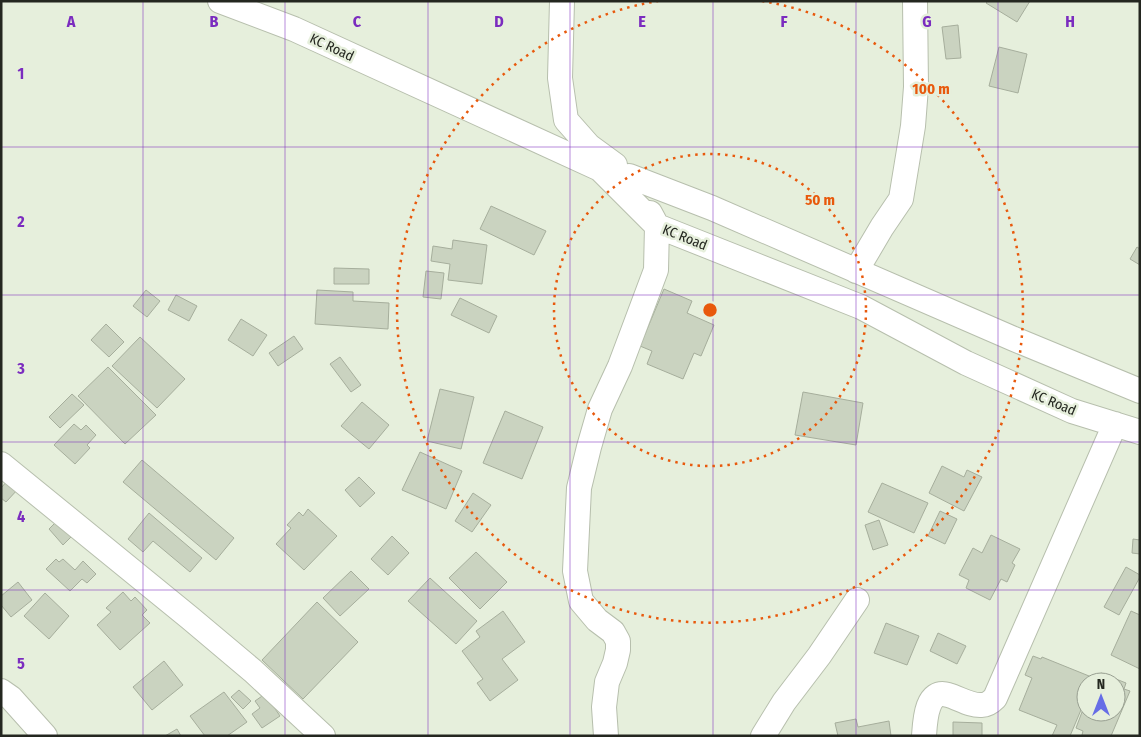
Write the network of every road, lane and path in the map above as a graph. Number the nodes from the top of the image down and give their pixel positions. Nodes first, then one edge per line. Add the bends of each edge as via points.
1 (220, 1) edge
2 (562, 1) edge
3 (915, 1) edge
4 (629, 176) junction
5 (657, 226) junction
6 (856, 271) junction
7 (1140, 391) edge
8 (1115, 424) junction
9 (1140, 432) edge
10 (1, 464) edge
11 (857, 600) dead end
12 (1, 691) edge
13 (45, 736) edge
14 (323, 736) edge
15 (606, 736) edge
16 (762, 736) edge
17 (924, 736) edge

1 - 5 street, KC Road via 294,29 600,169
2 - 4 street via 560,78 566,120 589,146
3 - 6 street via 916,87 901,199
4 - 5 street
4 - 6 street via 712,208
5 - 8 street, KC Road via 862,307 966,363 1072,411
5 - 15 street via 656,270 600,409 580,488 575,571 581,601 618,641 615,663 607,682 604,707
6 - 7 street
8 - 9 street, KC Road
8 - 17 street via 995,698 983,706 946,694 935,696 925,720
10 - 14 street via 246,665
11 - 16 street
12 - 13 street

